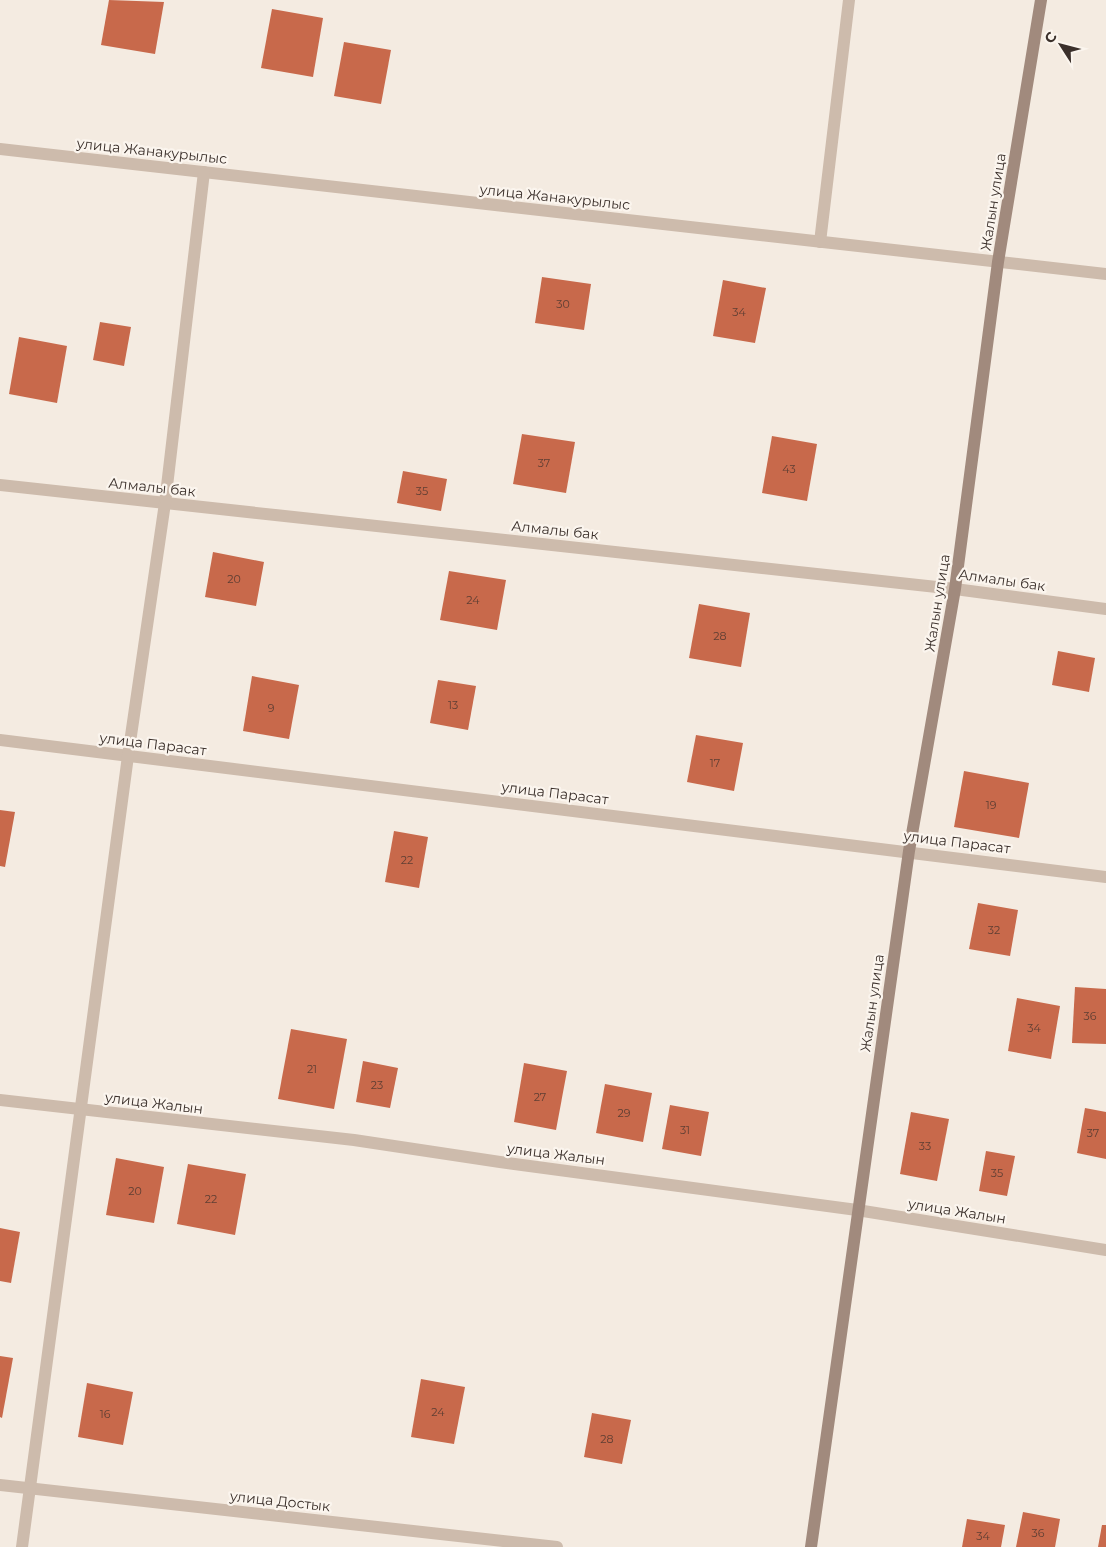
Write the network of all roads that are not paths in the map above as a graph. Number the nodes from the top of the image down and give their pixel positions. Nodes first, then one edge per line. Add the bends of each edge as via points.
1 (849, 0) edge
2 (1041, 0) edge
3 (0, 149) edge
4 (204, 172) junction
5 (820, 242) junction
6 (998, 262) junction
7 (1106, 274) edge
8 (0, 485) edge
9 (165, 503) junction
10 (955, 589) junction
11 (1106, 609) edge
12 (0, 740) edge
13 (128, 756) junction
14 (909, 851) junction
15 (1106, 877) edge
16 (0, 1100) edge
17 (82, 1110) junction
18 (857, 1210) junction
19 (1106, 1250) edge
20 (0, 1485) edge
21 (30, 1489) junction
22 (22, 1547) edge
23 (557, 1547) edge
24 (811, 1547) edge

1 - 5 street
2 - 6 street, Жалын улица
3 - 4 street, улица Жанакурылыс
4 - 5 street, улица Жанакурылыс
4 - 9 street
5 - 6 street, улица Жанакурылыс
6 - 7 street, улица Жанакурылыс
6 - 10 street, Жалын улица
8 - 9 street, Алмалы бак
9 - 10 street, Алмалы бак
9 - 13 street
10 - 11 street, Алмалы бак
10 - 14 street, Жалын улица
12 - 13 street, улица Парасат
13 - 14 street, улица Парасат
13 - 17 street
14 - 15 street, улица Парасат
14 - 18 street, Жалын улица
16 - 17 street, улица Жалын
17 - 18 street, улица Жалын via 354,1140
17 - 21 street
18 - 19 street, улица Жалын
18 - 24 street, Жалын улица
20 - 21 street, улица Достык
21 - 22 street
21 - 23 street, улица Достык

